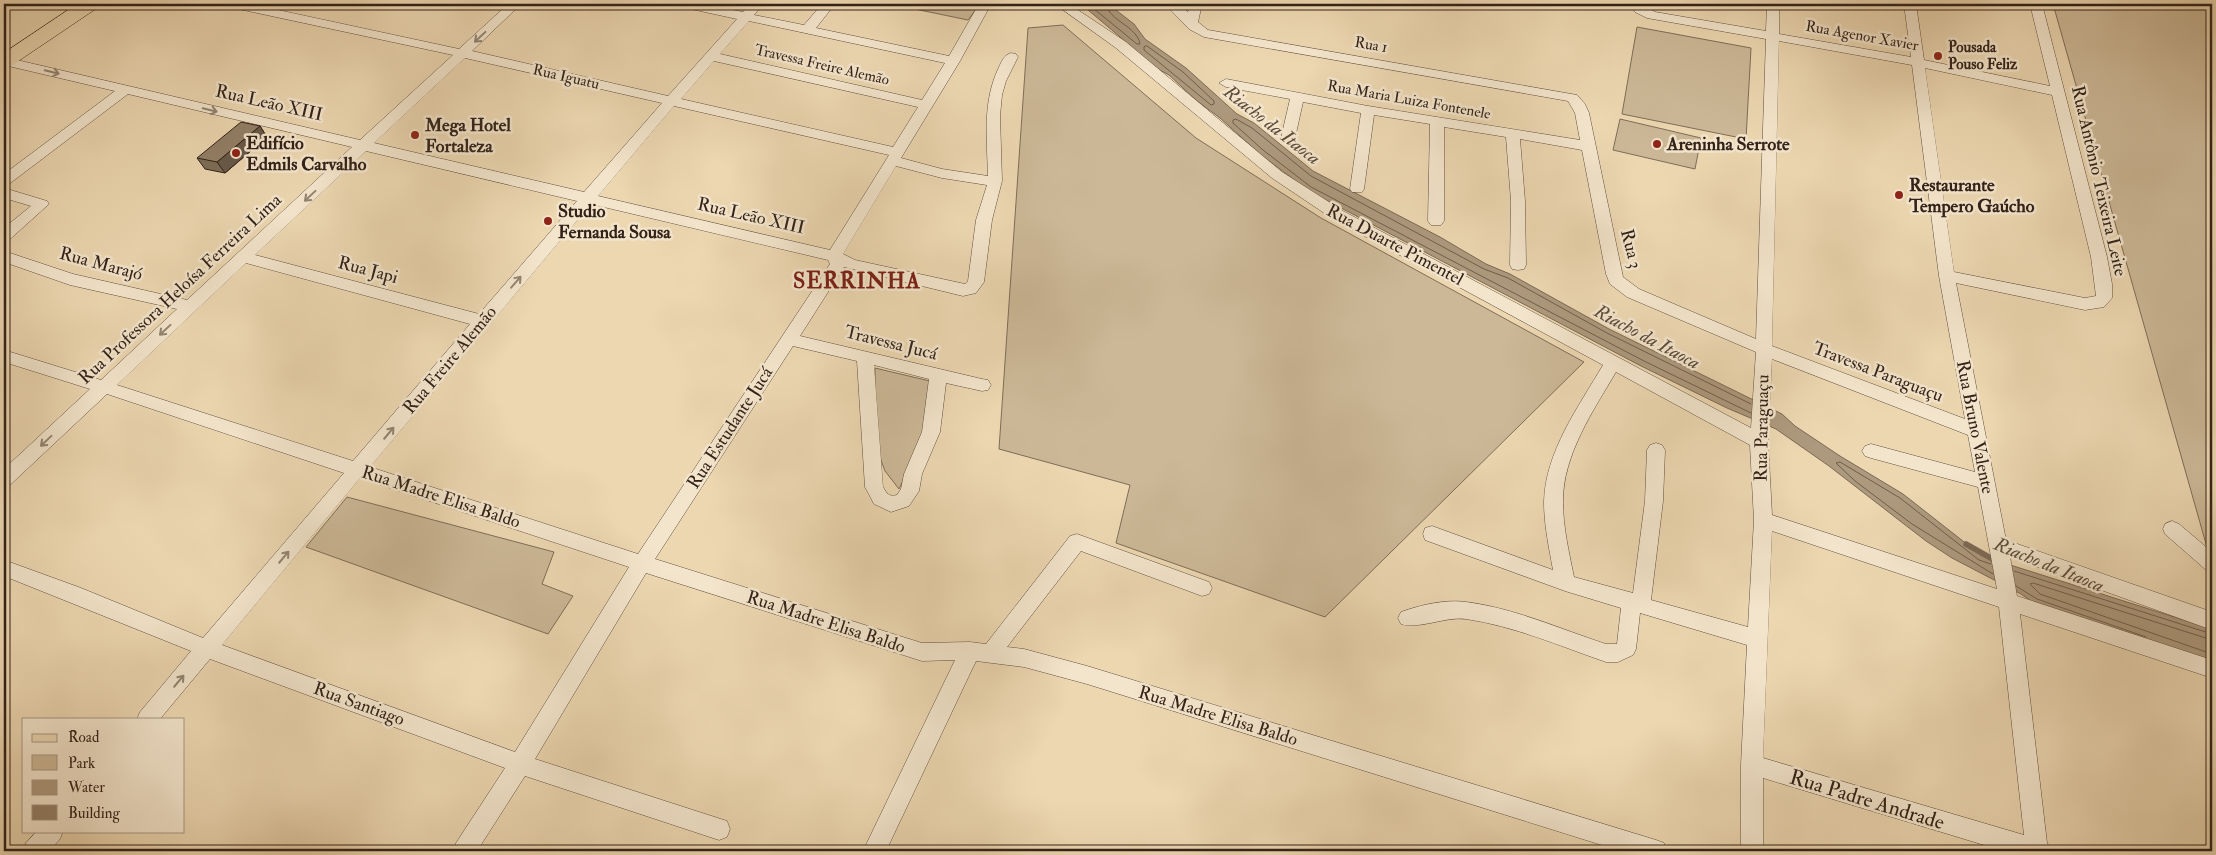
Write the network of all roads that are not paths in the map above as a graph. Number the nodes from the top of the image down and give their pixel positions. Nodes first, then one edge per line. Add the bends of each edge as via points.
1 (64, 4) edge
2 (90, 4) edge
3 (234, 4) edge
4 (515, 4) edge
5 (686, 4) edge
6 (830, 4) edge
7 (985, 4) edge
8 (1061, 4) edge
9 (1171, 4) edge
10 (1196, 4) edge
11 (1634, 4) edge
12 (1772, 4) edge
13 (1910, 4) edge
14 (2036, 4) edge
15 (752, 10) edge
16 (1192, 22) junction
17 (807, 30) junction
18 (1772, 36) junction
19 (462, 53) junction
20 (710, 56) junction
21 (4, 57) edge
22 (1011, 57) dead end
23 (953, 61) junction
24 (1917, 62) junction
25 (1226, 84) dead end
26 (125, 90) junction
27 (2057, 92) junction
28 (1298, 96) junction
29 (1575, 100) joint
30 (671, 101) junction
31 (927, 105) junction
32 (1368, 110) junction
33 (1436, 122) junction
34 (1513, 134) junction
35 (1288, 138) dead end
36 (363, 146) junction
37 (1588, 146) junction
38 (894, 156) junction
39 (4, 180) edge
40 (995, 181) junction
41 (1357, 189) dead end
42 (4, 193) edge
43 (588, 199) junction
44 (1436, 221) dead end
45 (4, 236) edge
46 (4, 256) edge
47 (834, 256) junction
48 (243, 257) junction
49 (1518, 265) dead end
50 (1947, 276) junction
51 (190, 306) junction
52 (482, 321) junction
53 (789, 339) junction
54 (1764, 350) junction
55 (4, 356) edge
56 (865, 357) junction
57 (1613, 362) junction
58 (938, 375) junction
59 (982, 385) dead end
60 (104, 387) junction
61 (1977, 431) junction
62 (1759, 437) junction
63 (1656, 450) dead end
64 (1870, 451) dead end
65 (359, 470) junction
66 (4, 480) edge
67 (1985, 482) junction
68 (1763, 520) junction
69 (2172, 529) dead end
70 (1432, 534) dead end
71 (1998, 548) junction
72 (642, 563) junction
73 (2212, 563) edge
74 (4, 568) edge
75 (1565, 583) junction
76 (1202, 588) dead end
77 (2008, 600) junction
78 (1636, 603) junction
79 (1408, 618) dead end
80 (2212, 622) edge
81 (1758, 639) junction
82 (206, 648) junction
83 (980, 653) junction
84 (2212, 670) edge
85 (148, 718) edge
86 (520, 764) junction
87 (1752, 765) junction
88 (719, 829) dead end
89 (51, 832) edge
90 (34, 851) edge
91 (464, 851) edge
92 (874, 851) edge
93 (1656, 851) edge
94 (1752, 851) edge
95 (2038, 851) edge

1 - 21 main road
2 - 21 main road
3 - 19 street, Rua Iguatu
4 -> 19 street, Rua Professora Heloísa Ferreira Lima
5 - 15 street
6 - 17 street
7 - 23 street, Rua Estudante Jucá
8 - 57 street, Rua Duarte Pimentel via 1121,45 1301,192
9 - 16 street, Rua 1
10 - 16 street
11 - 18 street, Rua Agenor Xavier via 1652,14
12 - 18 street, Rua Paraguaçu
13 - 24 street, Rua Bruno Valente
14 - 27 street, Rua Antônio Teixeira Leite
15 - 17 street
15 - 20 street, Rua Freire Alemão
16 - 29 street, Rua 1 via 1204,33 1566,95
17 - 23 street
18 - 24 street, Rua Agenor Xavier
18 - 54 street, Rua Paraguaçu
19 - 30 street, Rua Iguatu
19 - 36 street, Rua Professora Heloísa Ferreira Lima
20 - 30 street, Rua Freire Alemão
20 - 31 street, Travessa Freire Alemão
21 -> 26 street, Rua Leão XIII
22 - 40 street via 995,95
23 - 31 street, Rua Estudante Jucá
24 - 27 street, Rua Agenor Xavier
24 - 50 street, Rua Bruno Valente
25 - 28 street, Rua Maria Luiza Fontenele
26 -> 36 street, Rua Leão XIII
26 - 39 street
27 - 50 street, Rua Antônio Teixeira Leite via 2099,257 2104,298 2098,303 2085,304
28 - 32 street, Rua Maria Luiza Fontenele
28 - 35 street
29 - 37 street, Rua 3 via 1582,113
30 - 38 street, Rua Iguatu
30 - 43 street, Rua Freire Alemão
31 - 38 street, Rua Estudante Jucá
32 - 33 street, Rua Maria Luiza Fontenele
32 - 41 street
33 - 34 street, Rua Maria Luiza Fontenele
33 - 44 street
34 - 37 street, Rua Maria Luiza Fontenele
34 - 49 street
36 - 43 street, Rua Leão XIII
36 -> 48 street, Rua Professora Heloísa Ferreira Lima
37 - 54 street, Rua 3 via 1616,280 1633,293
38 - 40 street, Rua Iguatu via 908,165
38 - 47 street, Rua Estudante Jucá
40 - 47 street, Rua Leão XIII via 984,220 976,282 970,289 851,264
42 - 45 street via 42,204
43 - 47 street, Rua Leão XIII
52 -> 43 street, Rua Freire Alemão
46 - 51 street, Rua Marajó via 70,279
47 - 53 street, Rua Estudante Jucá via 838,264
48 - 51 street, Rua Professora Heloísa Ferreira Lima
48 - 52 street, Rua Japi
50 - 61 street, Rua Bruno Valente
51 -> 60 street, Rua Professora Heloísa Ferreira Lima
65 -> 52 street, Rua Freire Alemão
53 - 56 street, Travessa Jucá
53 - 72 street, Rua Estudante Jucá
54 - 61 street, Travessa Paraguaçu
54 - 62 street, Rua Paraguaçu
55 - 60 street, Rua Madre Elisa Baldo
56 - 58 street, Travessa Jucá
56 - 58 street via 874,487 880,499 891,504 903,501 910,491 913,474 927,445
57 - 62 street, Rua Duarte Pimentel
57 - 75 street via 1576,428 1557,471 1553,493
58 - 59 street, Travessa Jucá
60 - 65 street, Rua Madre Elisa Baldo
60 -> 66 street, Rua Professora Heloísa Ferreira Lima
61 - 67 street, Rua Bruno Valente
62 - 68 street, Rua Paraguaçu
63 - 78 street via 1654,501
64 - 67 street
65 - 72 street, Rua Madre Elisa Baldo
82 -> 65 street, Rua Freire Alemão
67 - 71 street, Rua Bruno Valente
68 - 77 street
68 - 81 street, Rua Paraguaçu
69 - 73 street
70 - 75 street
71 - 77 street, Rua Bruno Valente
71 - 80 street
72 - 83 street, Rua Madre Elisa Baldo via 922,652
72 - 86 street, Rua Estudante Jucá
74 - 82 street, Rua Santiago
75 - 78 street
76 - 83 street via 1077,542
77 - 84 street
77 - 95 street, Rua Bruno Valente
78 - 79 street via 1626,649 1618,653 1597,651 1509,620 1464,610
78 - 81 street
81 - 87 street, Rua Paraguaçu
85 -> 82 street, Rua Freire Alemão
82 - 86 street, Rua Santiago
83 - 92 street
83 - 93 street, Rua Madre Elisa Baldo via 1024,658 1087,675
86 - 88 street, Rua Santiago
86 - 91 street, Rua Estudante Jucá
87 - 94 street, Rua Paraguaçu
87 - 95 street, Rua Padre Andrade
89 - 90 street

